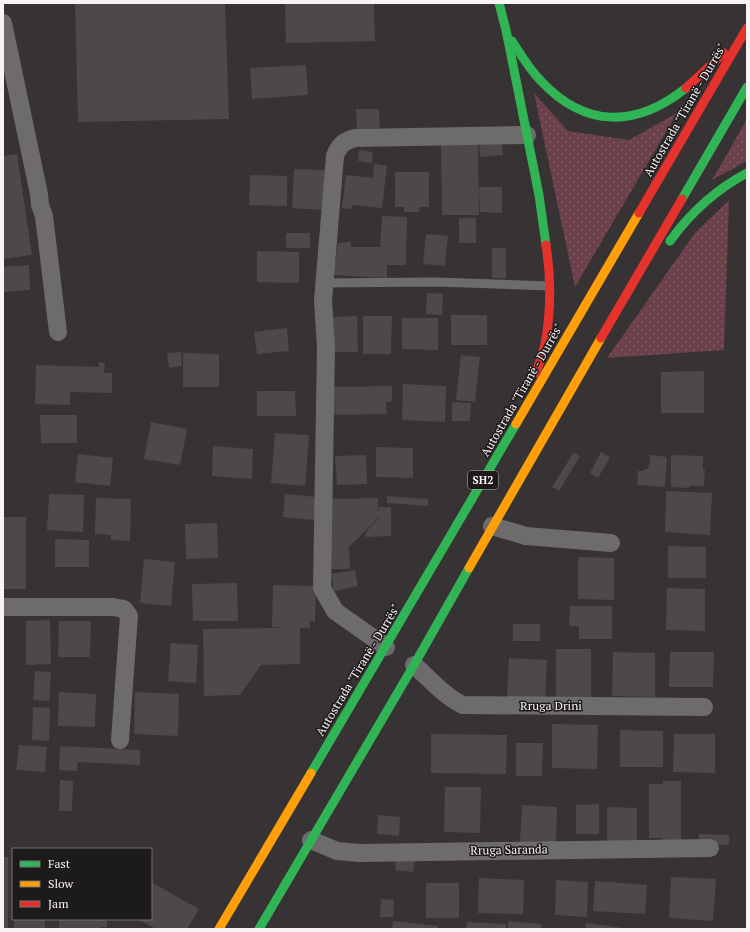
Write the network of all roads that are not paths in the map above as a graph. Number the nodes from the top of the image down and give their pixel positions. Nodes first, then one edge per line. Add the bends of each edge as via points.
1 (499, 3) edge
2 (3, 23) edge
3 (746, 29) edge
4 (506, 30) junction
5 (747, 87) edge
6 (527, 135) junction
7 (747, 173) edge
8 (324, 283) junction
9 (550, 286) junction
10 (58, 332) dead end
11 (582, 371) junction
12 (526, 407) junction
13 (492, 526) junction
14 (611, 543) dead end
15 (3, 606) edge
16 (386, 647) junction
17 (414, 665) junction
18 (704, 707) dead end
19 (120, 740) dead end
20 (311, 840) junction
21 (710, 848) dead end
22 (219, 929) edge
23 (259, 929) edge

1 - 4 highway
2 - 10 street via 44,216
3 - 4 highway via 705,72 677,95 646,112 618,118 586,113 558,97 529,66
3 - 12 highway, Autostrada "Tiranë - Durrës" / SH2
4 - 6 highway
5 - 11 highway, SH2
6 - 8 street via 355,138 345,141 338,147 335,156
6 - 9 highway via 539,195
7 - 11 highway via 710,196 673,236 614,331
8 - 9 lane via 436,282
8 - 16 street via 326,348 322,588 335,611
9 - 12 highway via 545,345
11 - 13 highway, SH2
12 - 16 highway, Autostrada "Tiranë - Durrës" / SH2
13 - 14 street via 526,536
13 - 17 highway, SH2
15 - 19 street via 124,609 130,616
16 - 22 highway, Autostrada "Tiranë - Durrës" / SH2
17 - 18 street, Rruga Drini via 445,694 463,705
17 - 20 highway, SH2
20 - 21 street, Rruga Saranda via 337,851 360,852
20 - 23 highway, SH2

